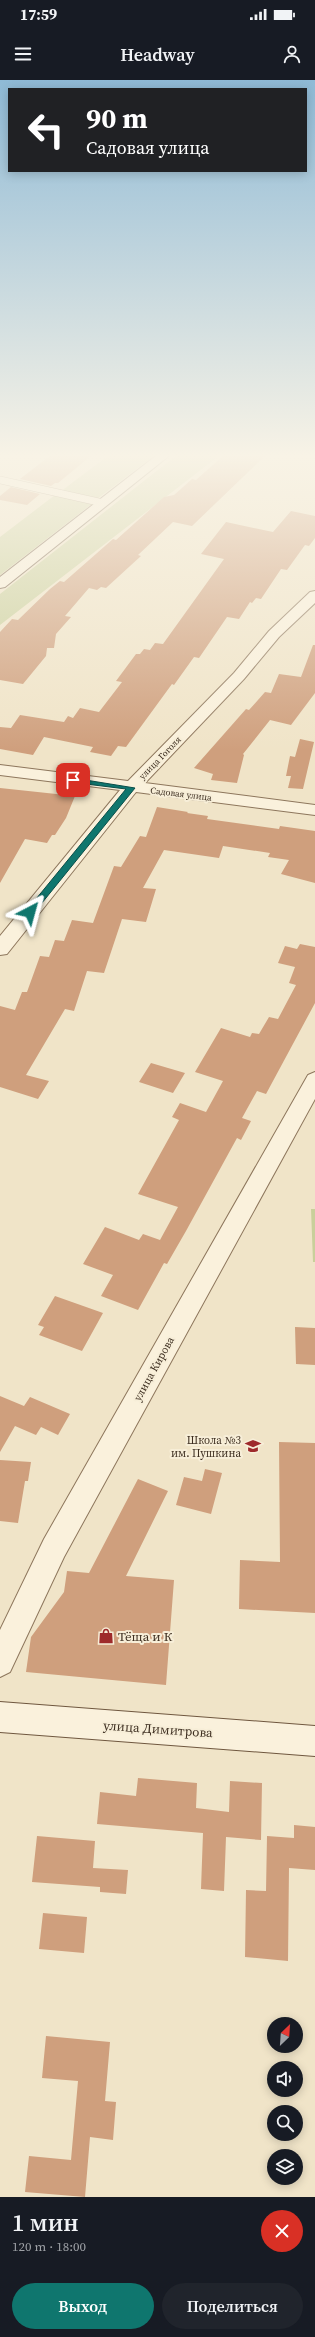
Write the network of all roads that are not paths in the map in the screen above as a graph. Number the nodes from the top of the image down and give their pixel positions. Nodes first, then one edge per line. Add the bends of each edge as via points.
1 (38, 554) edge
2 (0, 584) edge
3 (315, 595) edge
4 (0, 770) edge
5 (131, 788) junction
6 (315, 810) edge
7 (0, 949) edge
8 (315, 1080) edge
9 (0, 1662) edge
10 (0, 1717) edge
11 (315, 1741) edge

1 - 2 street
3 - 5 street, улица Гоголя via 274,634 239,676
4 - 5 street, Садовая улица
5 - 6 street, Садовая улица
5 - 7 street, улица Гоголя
8 - 9 street, улица Кирова via 54,1548
10 - 11 street, улица Димитрова

